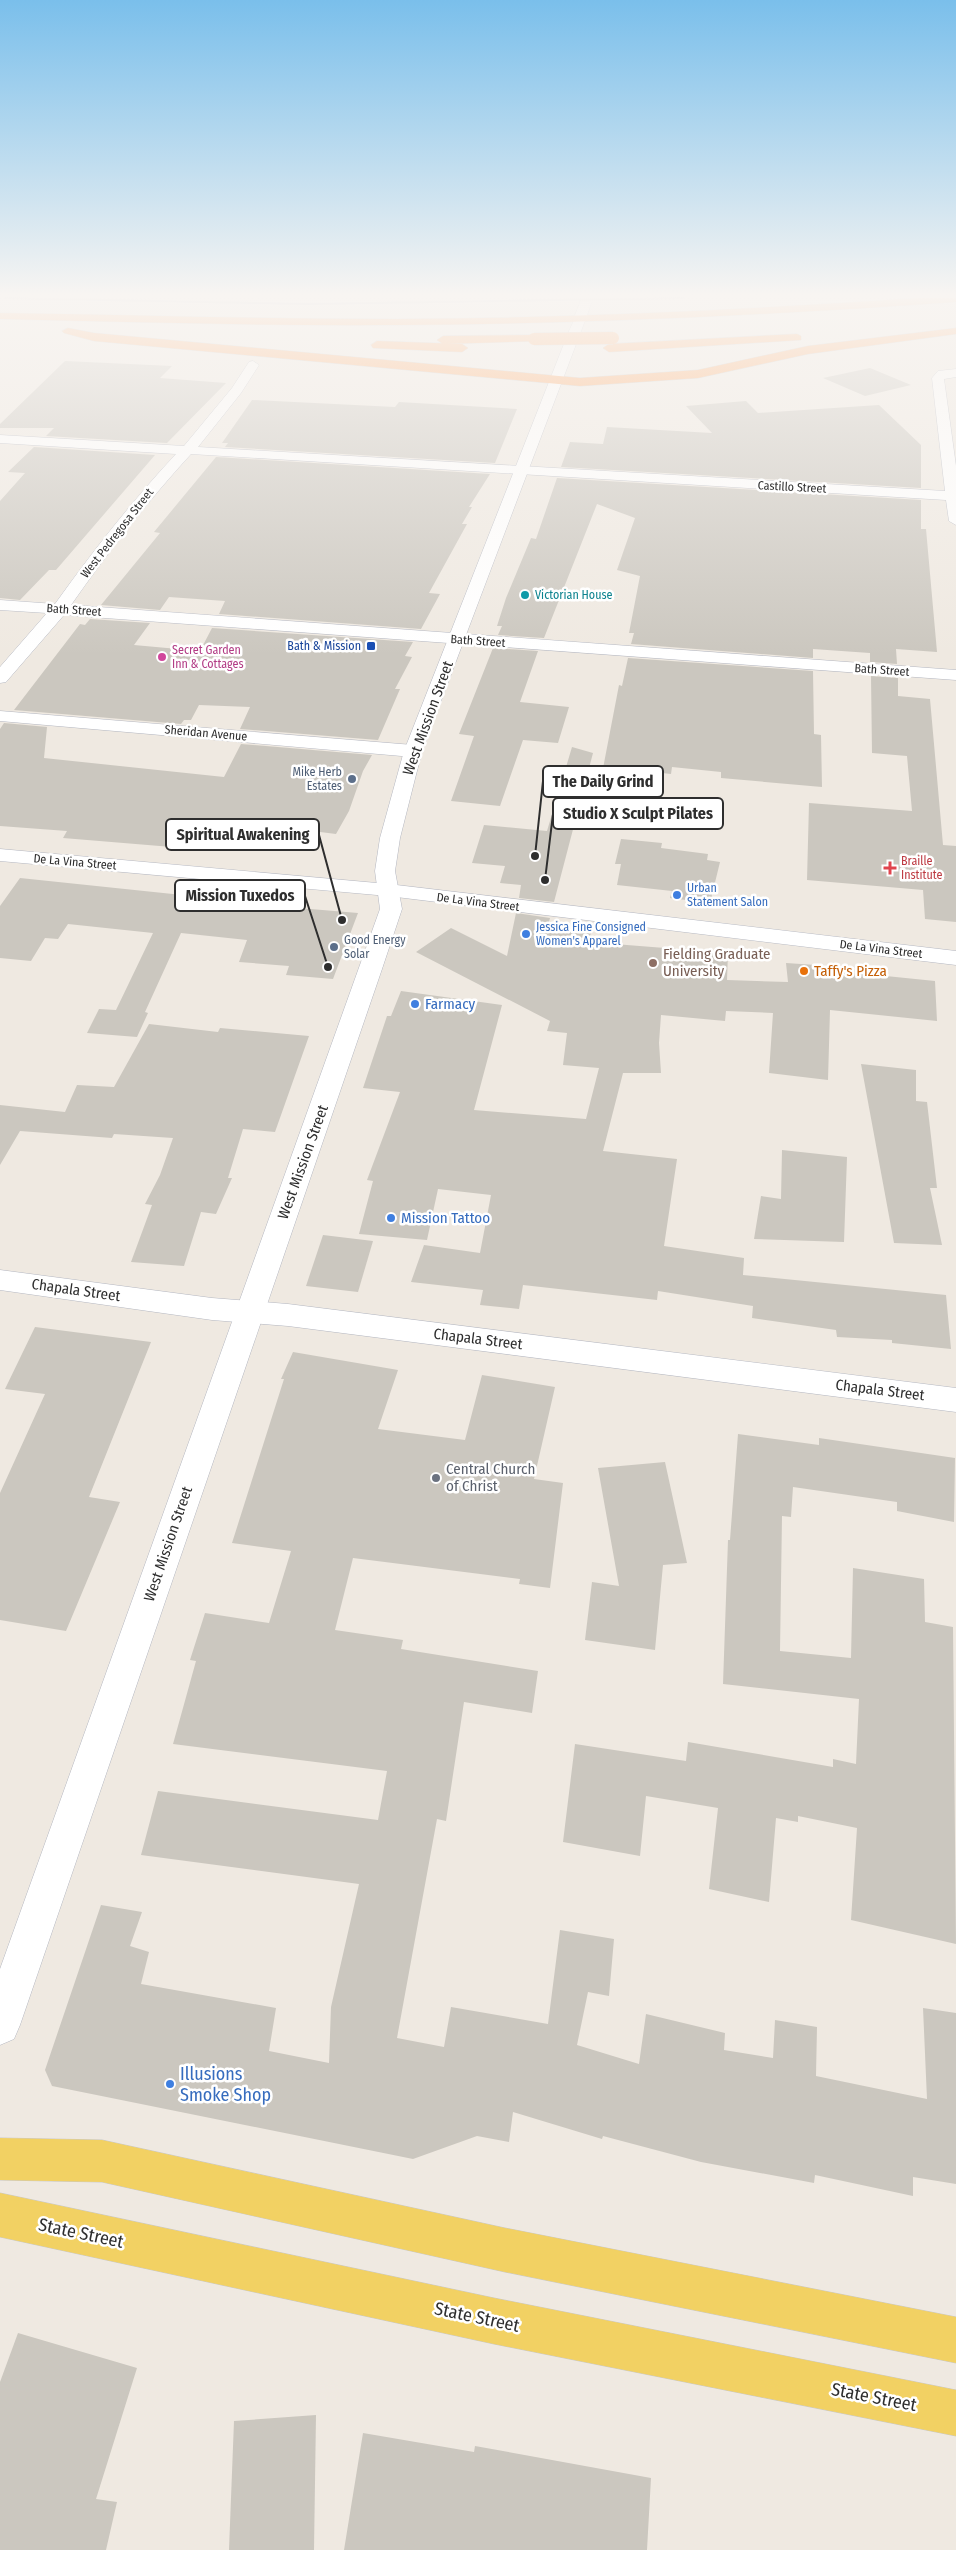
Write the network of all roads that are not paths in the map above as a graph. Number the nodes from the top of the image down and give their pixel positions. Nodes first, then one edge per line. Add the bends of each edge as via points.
1 (214, 417) edge
2 (543, 417) edge
3 (944, 417) edge
4 (0, 439) edge
5 (186, 451) junction
6 (522, 472) junction
7 (955, 496) edge
8 (956, 521) edge
9 (0, 605) edge
10 (60, 609) junction
11 (457, 640) junction
12 (956, 675) edge
13 (0, 678) edge
14 (0, 716) edge
15 (413, 751) junction
16 (0, 855) edge
17 (388, 890) junction
18 (956, 958) edge
19 (0, 1280) edge
20 (249, 1313) junction
21 (956, 1400) edge
22 (0, 2025) edge
23 (0, 2159) edge
24 (0, 2215) edge
25 (956, 2340) edge
26 (956, 2413) edge

1 - 5 street, West Pedregosa Street
2 - 6 street, West Mission Street
3 - 7 street
4 - 5 street, Castillo Street
5 - 6 street, Castillo Street
5 - 10 street, West Pedregosa Street via 104,547
6 - 7 street, Castillo Street
6 - 11 street, West Mission Street
7 - 8 street
9 - 10 street, Bath Street
10 - 11 street, Bath Street
10 - 13 street, West Pedregosa Street
11 - 12 street, Bath Street
11 - 15 street, West Mission Street
14 - 15 street, Sheridan Avenue
15 - 17 street, West Mission Street via 390,838 385,871
16 - 17 street, De La Vina Street
17 - 18 street, De La Vina Street
17 - 20 street, West Mission Street via 391,908 374,960
19 - 20 street, Chapala Street
20 - 21 street, Chapala Street via 288,1315
20 - 22 street, West Mission Street
23 - 25 main road via 102,2161 505,2250
24 - 26 main road, State Street via 494,2321

